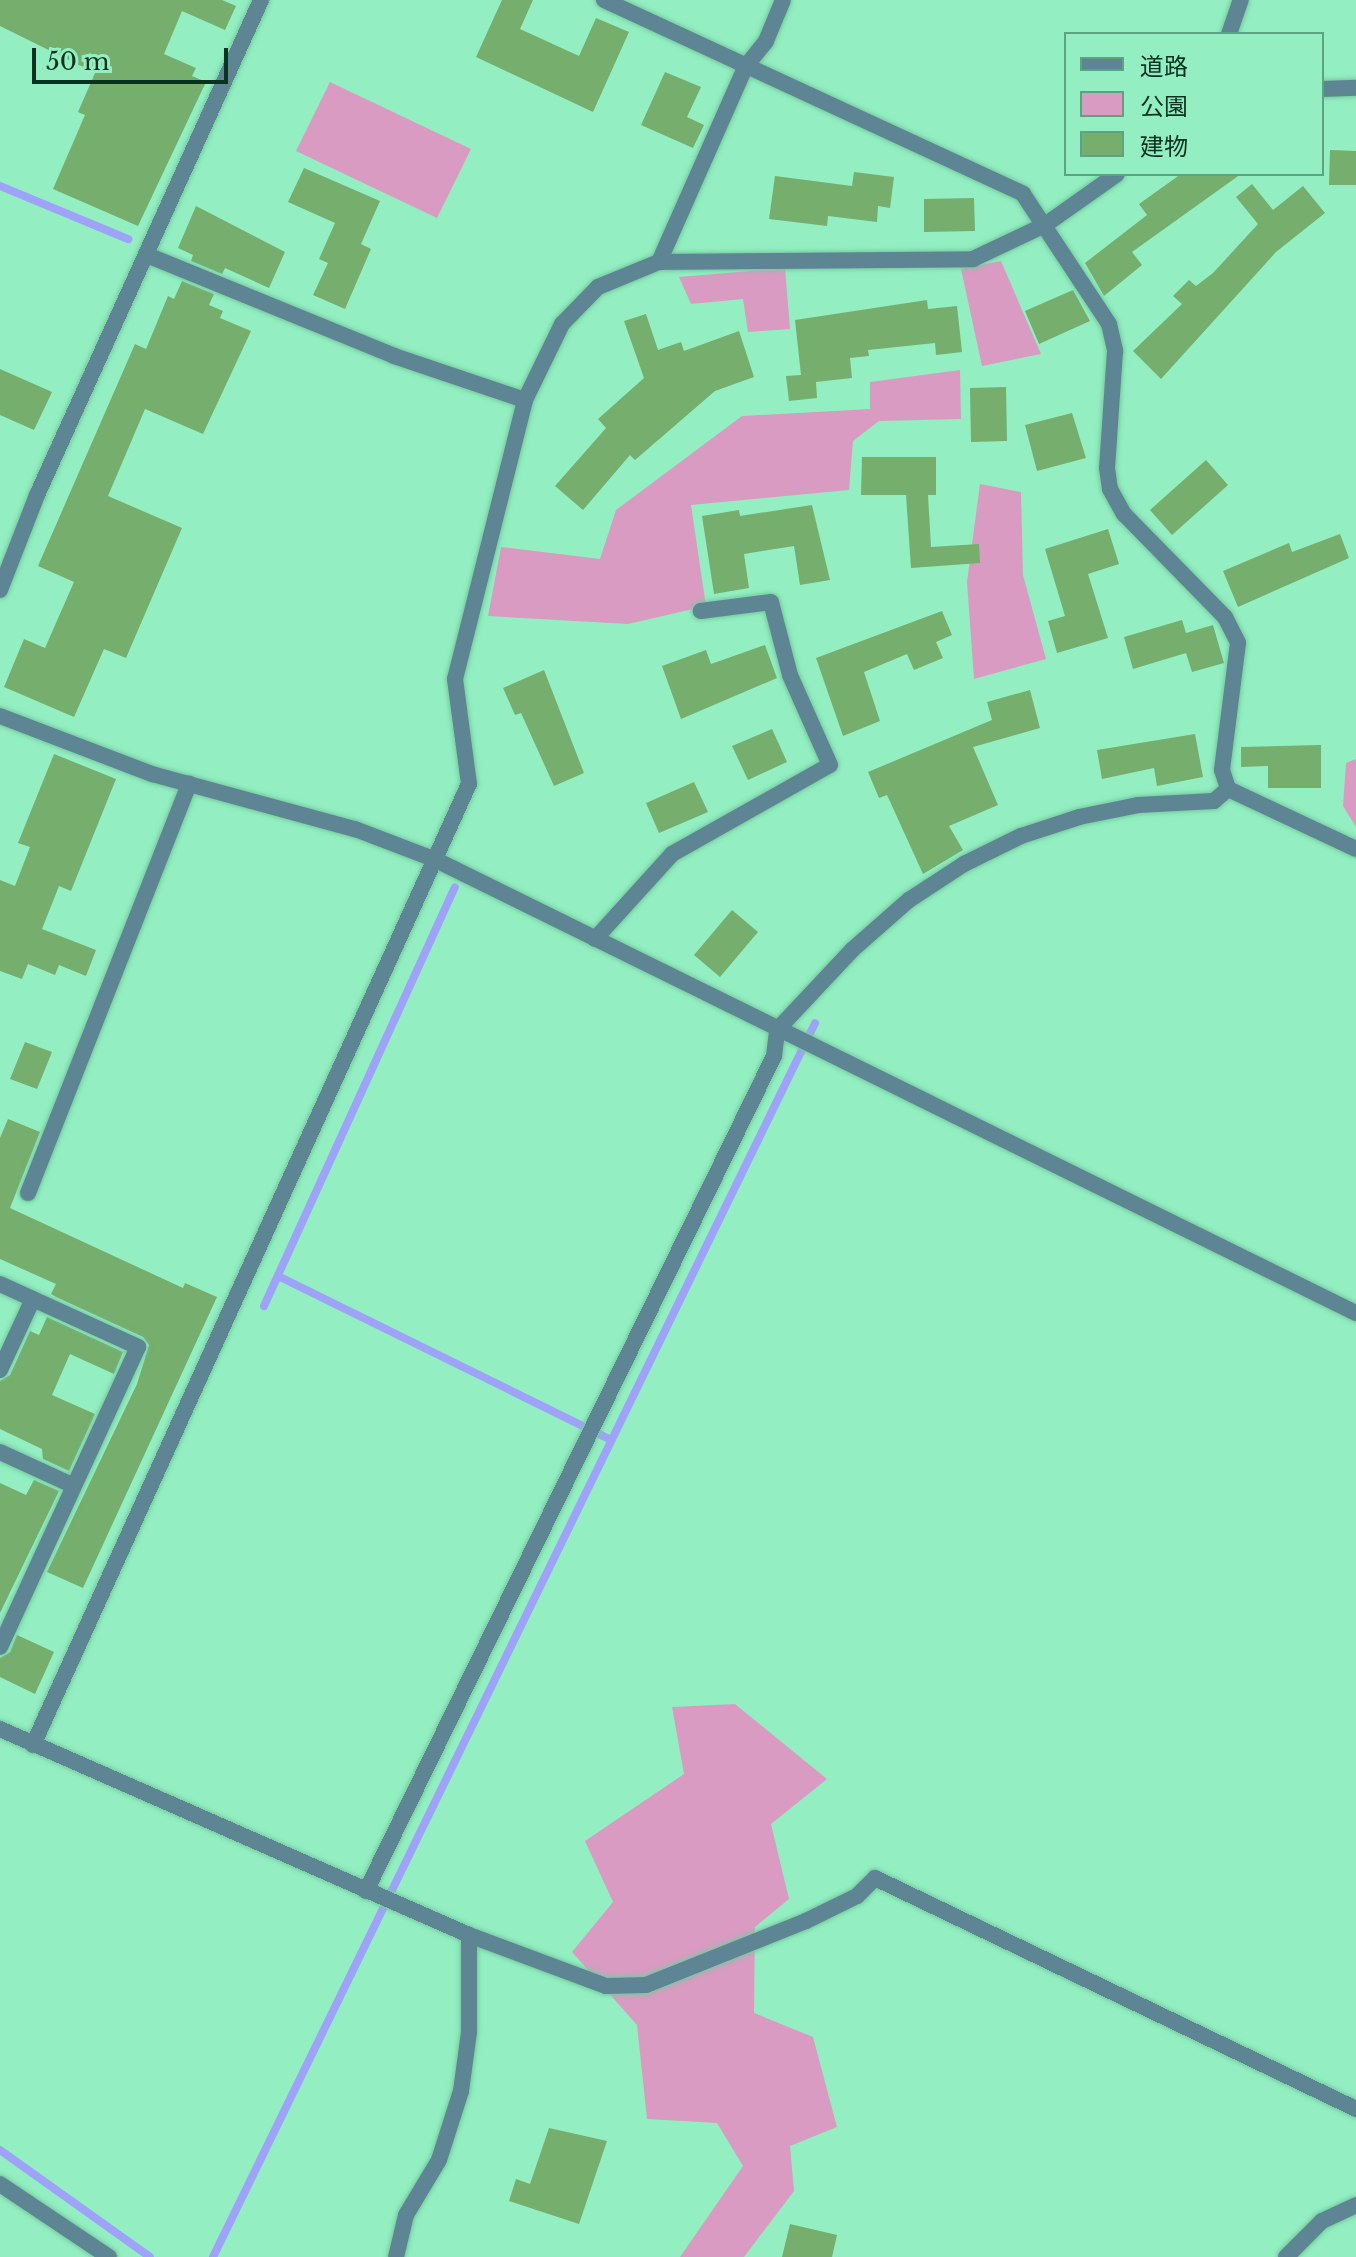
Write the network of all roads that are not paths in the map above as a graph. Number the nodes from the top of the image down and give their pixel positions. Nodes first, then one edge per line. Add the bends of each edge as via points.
1 (261, 0) edge
2 (604, 0) edge
3 (783, 0) edge
4 (1241, 0) edge
5 (1230, 32) edge
6 (746, 66) junction
7 (1356, 88) edge
8 (1324, 89) edge
9 (1114, 176) edge
10 (1045, 225) junction
11 (147, 255) junction
12 (659, 262) junction
13 (525, 400) junction
14 (0, 590) edge
15 (701, 611) dead end
16 (0, 716) edge
17 (189, 784) junction
18 (1228, 789) junction
19 (1356, 849) edge
20 (436, 860) junction
21 (595, 939) junction
22 (777, 1030) junction
23 (28, 1193) dead end
24 (0, 1284) edge
25 (33, 1299) junction
26 (1356, 1313) edge
27 (0, 1370) edge
28 (0, 1452) edge
29 (74, 1486) junction
30 (0, 1647) edge
31 (0, 1729) edge
32 (33, 1745) junction
33 (366, 1891) junction
34 (469, 1935) junction
35 (1356, 2109) edge
36 (0, 2184) edge
37 (1356, 2205) edge
38 (109, 2257) edge
39 (396, 2257) edge
40 (1286, 2257) edge

1 - 11 street
2 - 6 street
3 - 6 street via 766,41
4 - 5 street
6 - 10 street via 1023,194
6 - 12 street
7 - 8 street
9 - 10 street
10 - 12 street via 973,259
10 - 18 street via 1109,324 1115,351 1110,489 1124,514 1225,617 1238,643 1222,770
11 - 13 street via 394,356
11 - 14 street
12 - 13 street via 631,270 589,296 562,324
13 - 20 street via 455,679 469,784
15 - 21 street via 771,602 790,675 830,765 672,854
16 - 17 street
17 - 20 street via 355,829
17 - 23 street
18 - 19 street
18 - 22 street via 1214,801 1138,805 1079,817 1021,836 964,864 909,900 863,940
20 - 21 street
20 - 32 street
21 - 22 street
22 - 26 street
22 - 33 street via 774,1056
24 - 25 street
25 - 27 street
25 - 29 street via 138,1347
28 - 29 street
29 - 30 street
31 - 32 street
32 - 33 street
33 - 34 street
34 - 35 street via 606,1986 646,1985 806,1921 857,1896 875,1878
34 - 39 street via 469,2032 461,2091 439,2160 406,2215
36 - 38 street
37 - 40 street via 1322,2221

